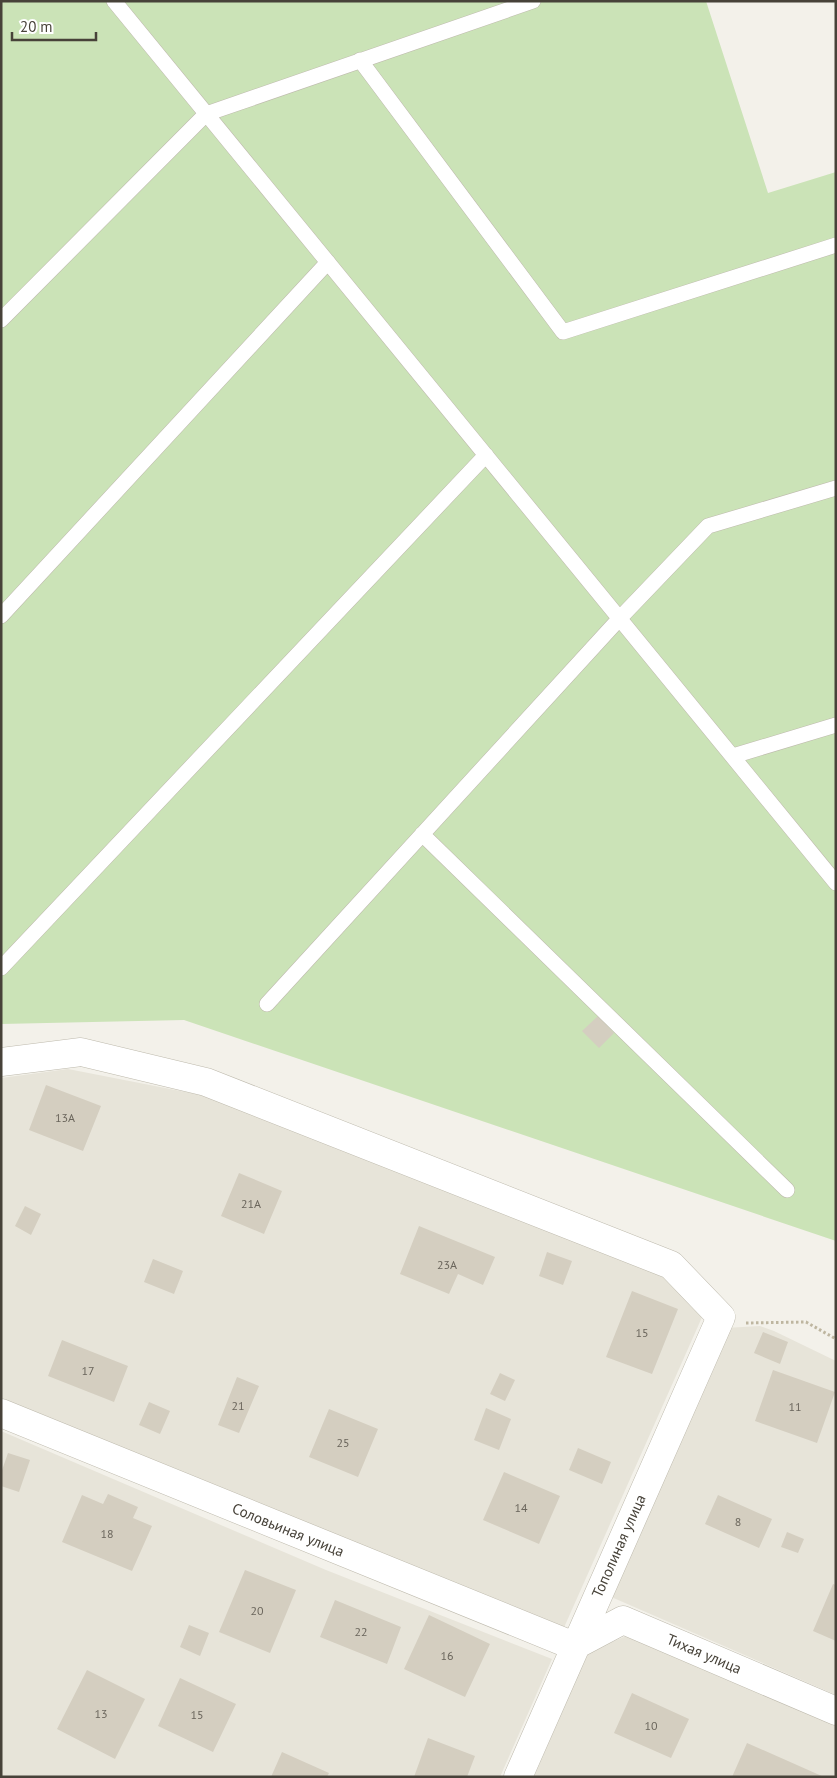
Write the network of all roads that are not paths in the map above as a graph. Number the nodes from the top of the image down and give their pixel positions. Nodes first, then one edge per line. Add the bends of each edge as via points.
1 (114, 1) edge
2 (533, 1) edge
3 (360, 60) junction
4 (206, 114) junction
5 (836, 245) edge
6 (328, 262) junction
7 (1, 320) edge
8 (486, 455) junction
9 (836, 488) edge
10 (1, 616) edge
11 (620, 618) junction
12 (836, 725) edge
13 (733, 756) junction
14 (422, 834) junction
15 (836, 882) edge
16 (1, 968) edge
17 (267, 1004) dead end
18 (1, 1062) edge
19 (787, 1190) dead end
20 (1, 1413) edge
21 (574, 1646) junction
22 (836, 1711) edge
23 (518, 1777) edge

1 - 4 lane
2 - 3 lane
3 - 4 lane
3 - 5 lane via 563,332
4 - 6 lane
4 - 7 lane
6 - 8 lane
6 - 10 lane
8 - 11 lane
8 - 16 lane
9 - 11 lane via 708,526
11 - 13 lane
11 - 14 lane
12 - 13 lane
13 - 15 lane
14 - 17 lane
14 - 19 lane
18 - 21 street, Тополиная улица via 81,1052 206,1082 671,1265 721,1317
20 - 21 street, Соловьиная улица
21 - 22 street, Тихая улица via 623,1620
21 - 23 street, Тополиная улица

